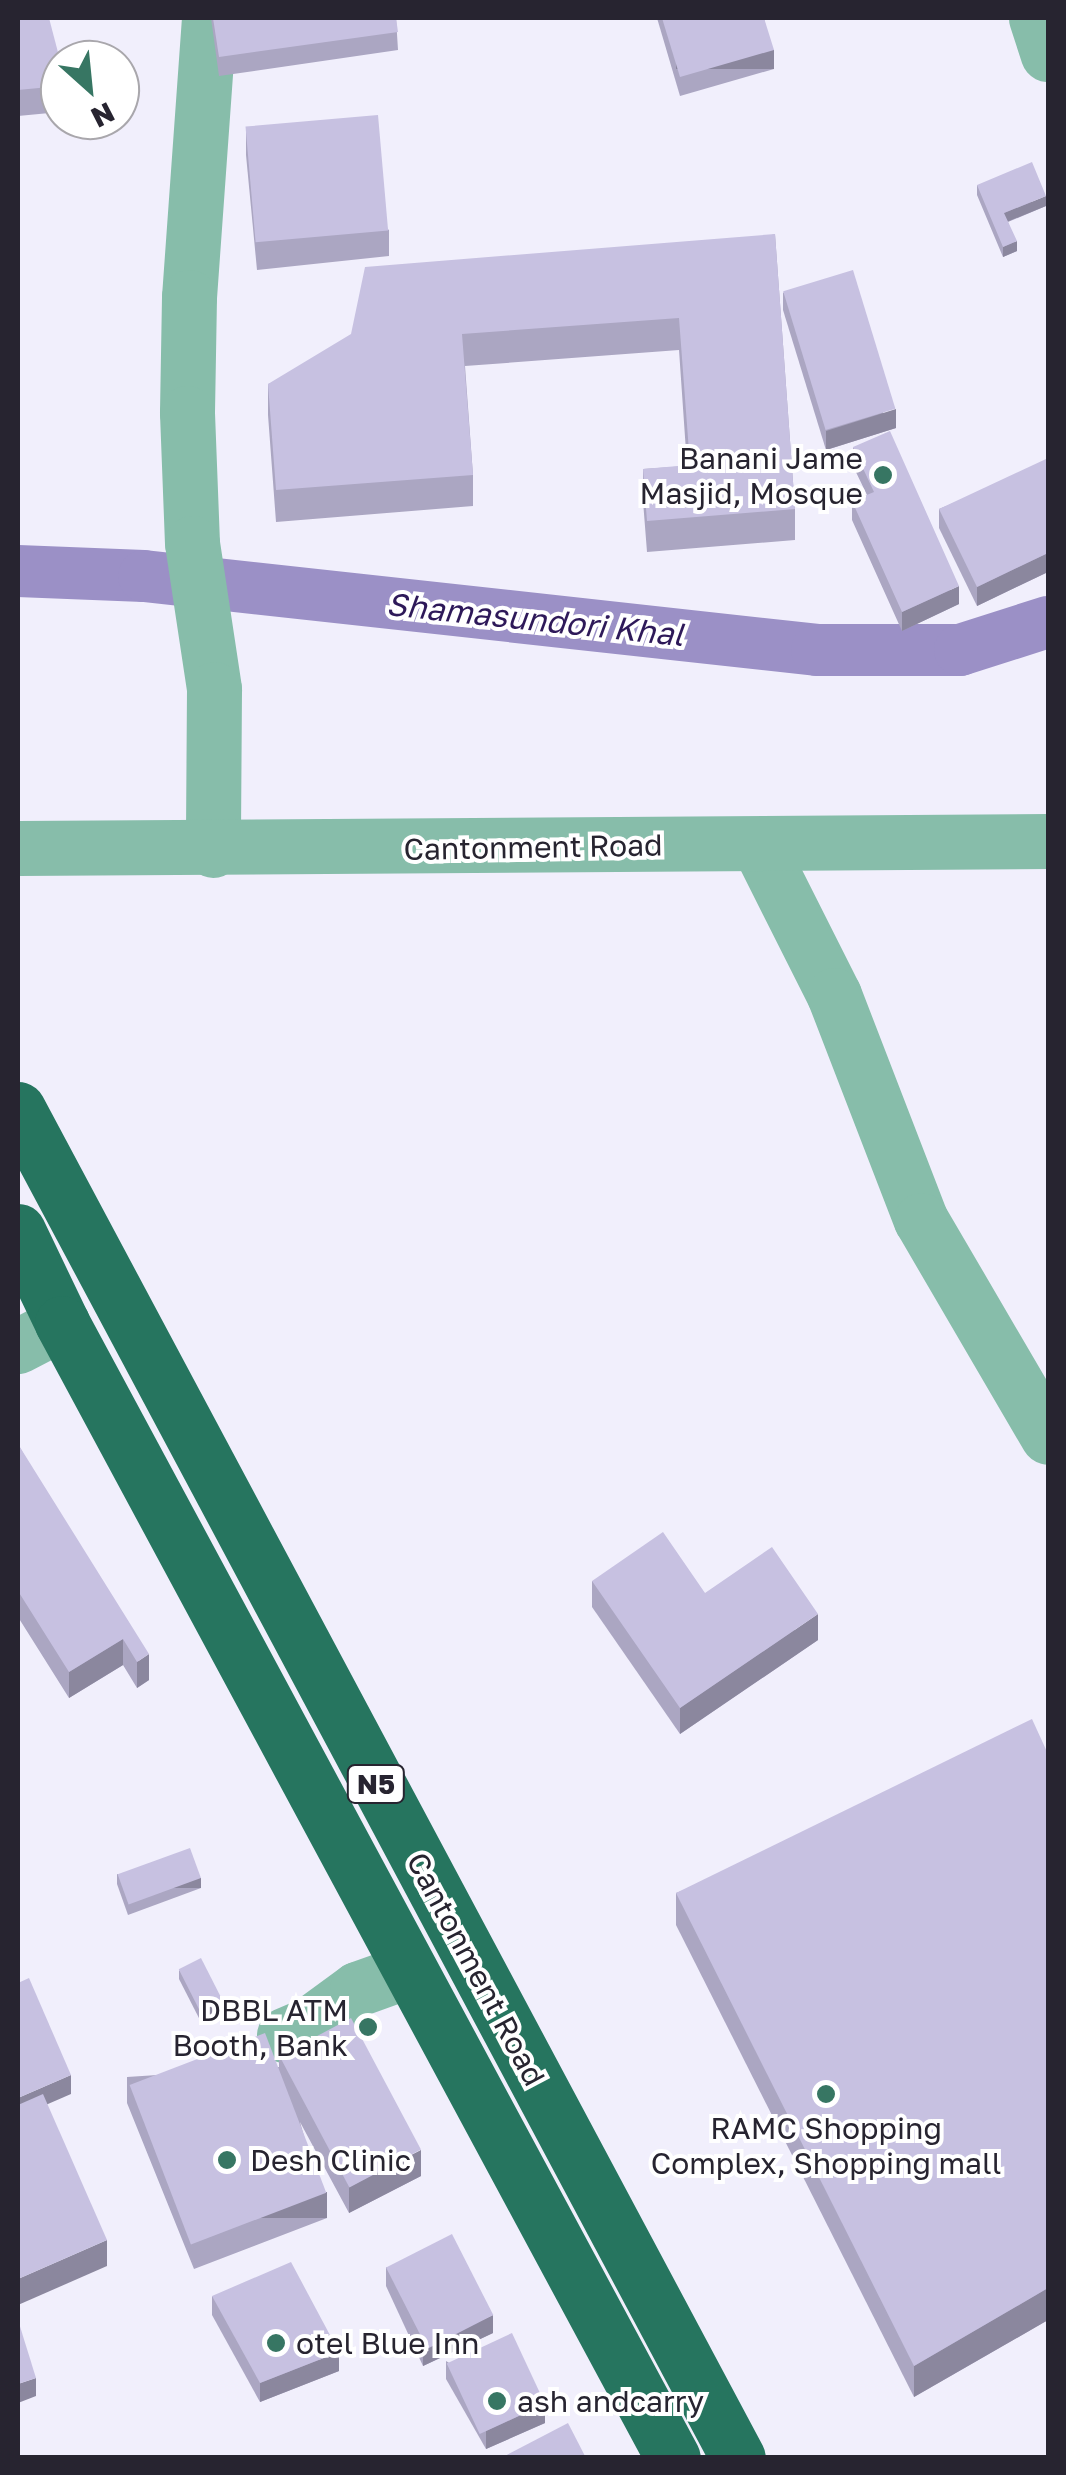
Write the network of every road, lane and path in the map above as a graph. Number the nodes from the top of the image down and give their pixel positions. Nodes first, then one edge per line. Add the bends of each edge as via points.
1 (209, 18) edge
2 (1036, 18) edge
3 (1048, 54) edge
4 (1048, 841) edge
5 (758, 844) junction
6 (18, 848) edge
7 (214, 850) junction
8 (18, 1109) edge
9 (18, 1231) edge
10 (40, 1334) edge
11 (1048, 1437) edge
12 (410, 1970) junction
13 (284, 2035) dead end
14 (672, 2458) edge
15 (738, 2458) edge

1 - 7 street via 189,297 192,543 214,689
2 - 3 street
4 - 5 street, Cantonment Road
5 - 7 street, Cantonment Road
5 - 11 street via 834,995 921,1220
6 - 7 street, Cantonment Road
8 - 15 highway, Cantonment Road / N5
9 - 10 highway, Cantonment Road / N5
10 - 12 highway, Cantonment Road / N5
12 - 13 street via 357,1989
12 - 14 highway, Cantonment Road / N5

